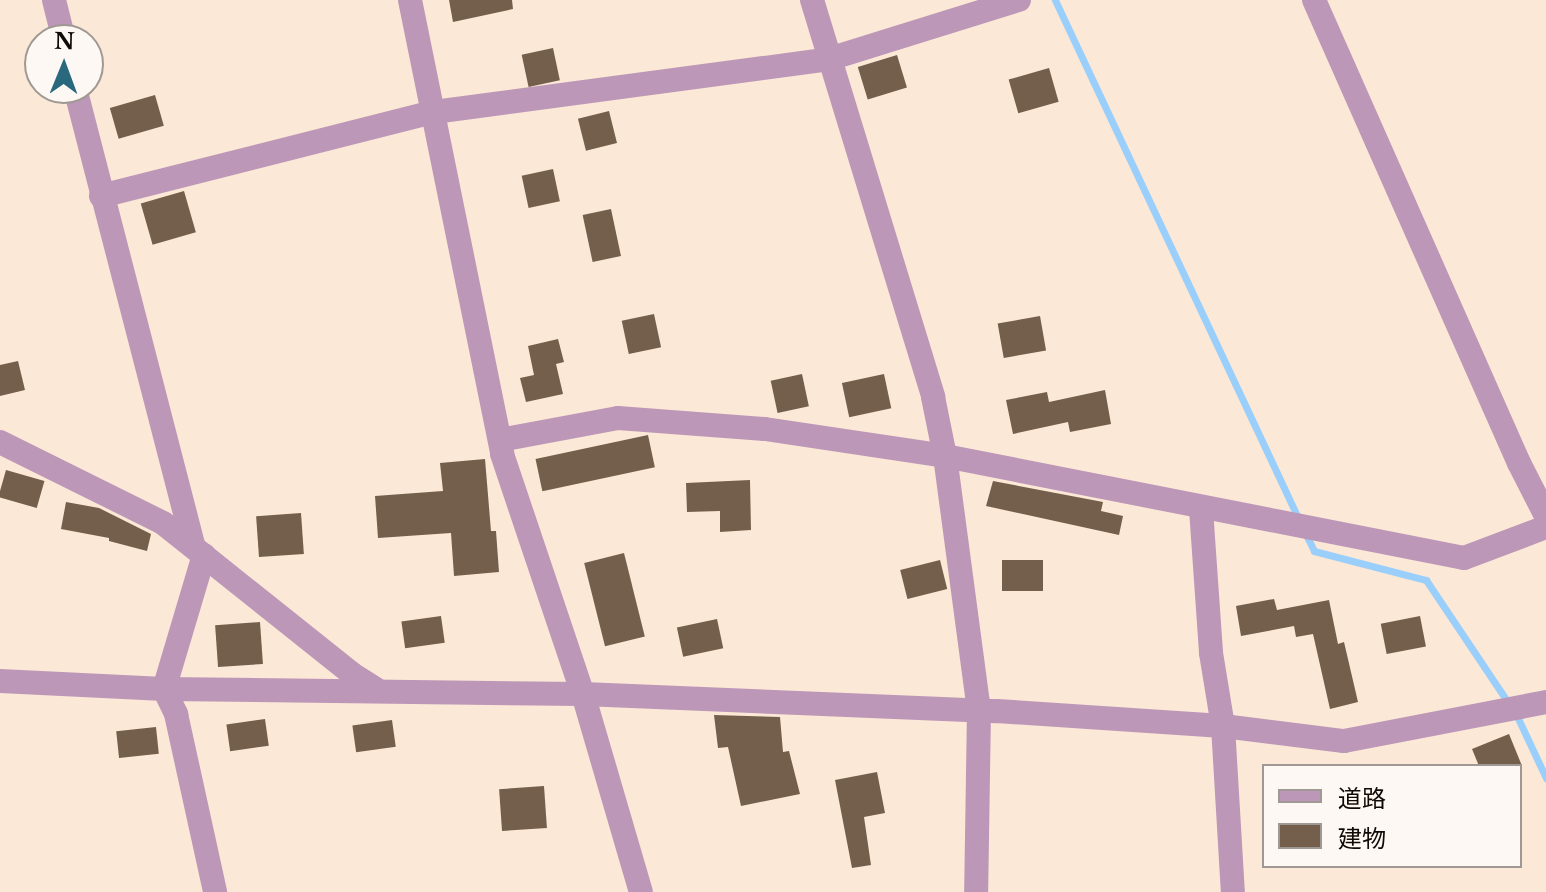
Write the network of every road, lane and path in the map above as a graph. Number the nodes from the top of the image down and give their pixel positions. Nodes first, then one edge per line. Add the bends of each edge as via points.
1 (54, 0) edge
2 (410, 0) edge
3 (812, 0) edge
4 (1019, 0) edge
5 (1314, 0) edge
6 (60, 24) edge
7 (829, 59) junction
8 (79, 104) edge
9 (434, 112) junction
10 (101, 196) junction
11 (500, 440) junction
12 (0, 442) edge
13 (945, 456) junction
14 (1201, 509) junction
15 (1546, 516) edge
16 (1546, 527) edge
17 (199, 551) junction
18 (0, 681) edge
19 (164, 689) junction
20 (379, 690) junction
21 (583, 694) junction
22 (1538, 704) edge
23 (979, 710) junction
24 (1223, 726) junction
25 (215, 892) edge
26 (641, 892) edge
27 (976, 892) edge
28 (1233, 892) edge

1 - 6 street
2 - 9 street
3 - 7 street
4 - 7 street
5 - 15 street
7 - 9 street
7 - 13 street via 933,397
8 - 10 street
9 - 10 street
9 - 11 street
10 - 17 street
11 - 13 street via 618,418 765,429
11 - 21 street
12 - 17 street via 163,523
13 - 14 street
13 - 23 street
14 - 16 street via 1464,558
14 - 24 street via 1211,653
17 - 19 street
17 - 20 street
18 - 19 street
19 - 20 street
19 - 25 street via 176,714
20 - 21 street
21 - 23 street
21 - 26 street
22 - 24 street via 1344,741
23 - 24 street
23 - 27 street
24 - 28 street

